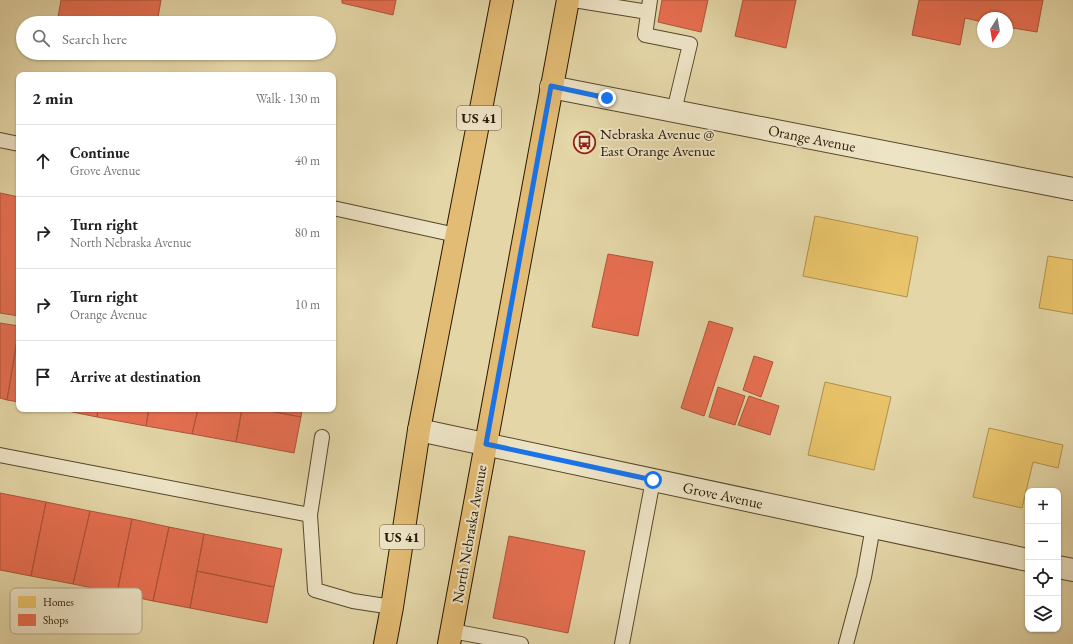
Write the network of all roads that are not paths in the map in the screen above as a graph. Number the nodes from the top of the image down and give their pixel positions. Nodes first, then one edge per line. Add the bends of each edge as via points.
1 (502, 0) edge
2 (568, 0) edge
3 (574, 0) edge
4 (649, 6) edge
5 (551, 86) junction
6 (674, 111) junction
7 (0, 140) edge
8 (16, 143) edge
9 (1073, 189) edge
10 (336, 209) edge
11 (456, 235) junction
12 (419, 430) junction
13 (322, 438) dead end
14 (486, 444) junction
15 (0, 455) edge
16 (653, 480) junction
17 (310, 514) junction
18 (873, 527) junction
19 (1025, 559) edge
20 (1061, 568) edge
21 (1073, 570) edge
22 (392, 607) junction
23 (451, 638) edge
24 (385, 644) edge
25 (396, 644) edge
26 (521, 644) edge
27 (622, 644) edge
28 (846, 644) edge

1 - 11 main road, US 41
2 - 5 main road, North Nebraska Avenue
3 - 4 lane
4 - 6 lane via 645,35 690,44
5 - 6 street, Orange Avenue
5 - 14 main road, North Nebraska Avenue
6 - 9 street, Orange Avenue
7 - 8 lane
10 - 11 lane
11 - 12 main road, US 41
12 - 14 street, Grove Avenue
12 - 22 main road, US 41
13 - 17 lane
14 - 16 street, Grove Avenue
14 - 23 main road, North Nebraska Avenue
15 - 17 lane
16 - 18 street, Grove Avenue
16 - 27 lane
17 - 22 lane via 315,590 353,601
18 - 19 street, Grove Avenue
18 - 28 lane via 864,577
20 - 21 street
22 - 24 main road, US 41
22 - 25 main road
23 - 26 lane

